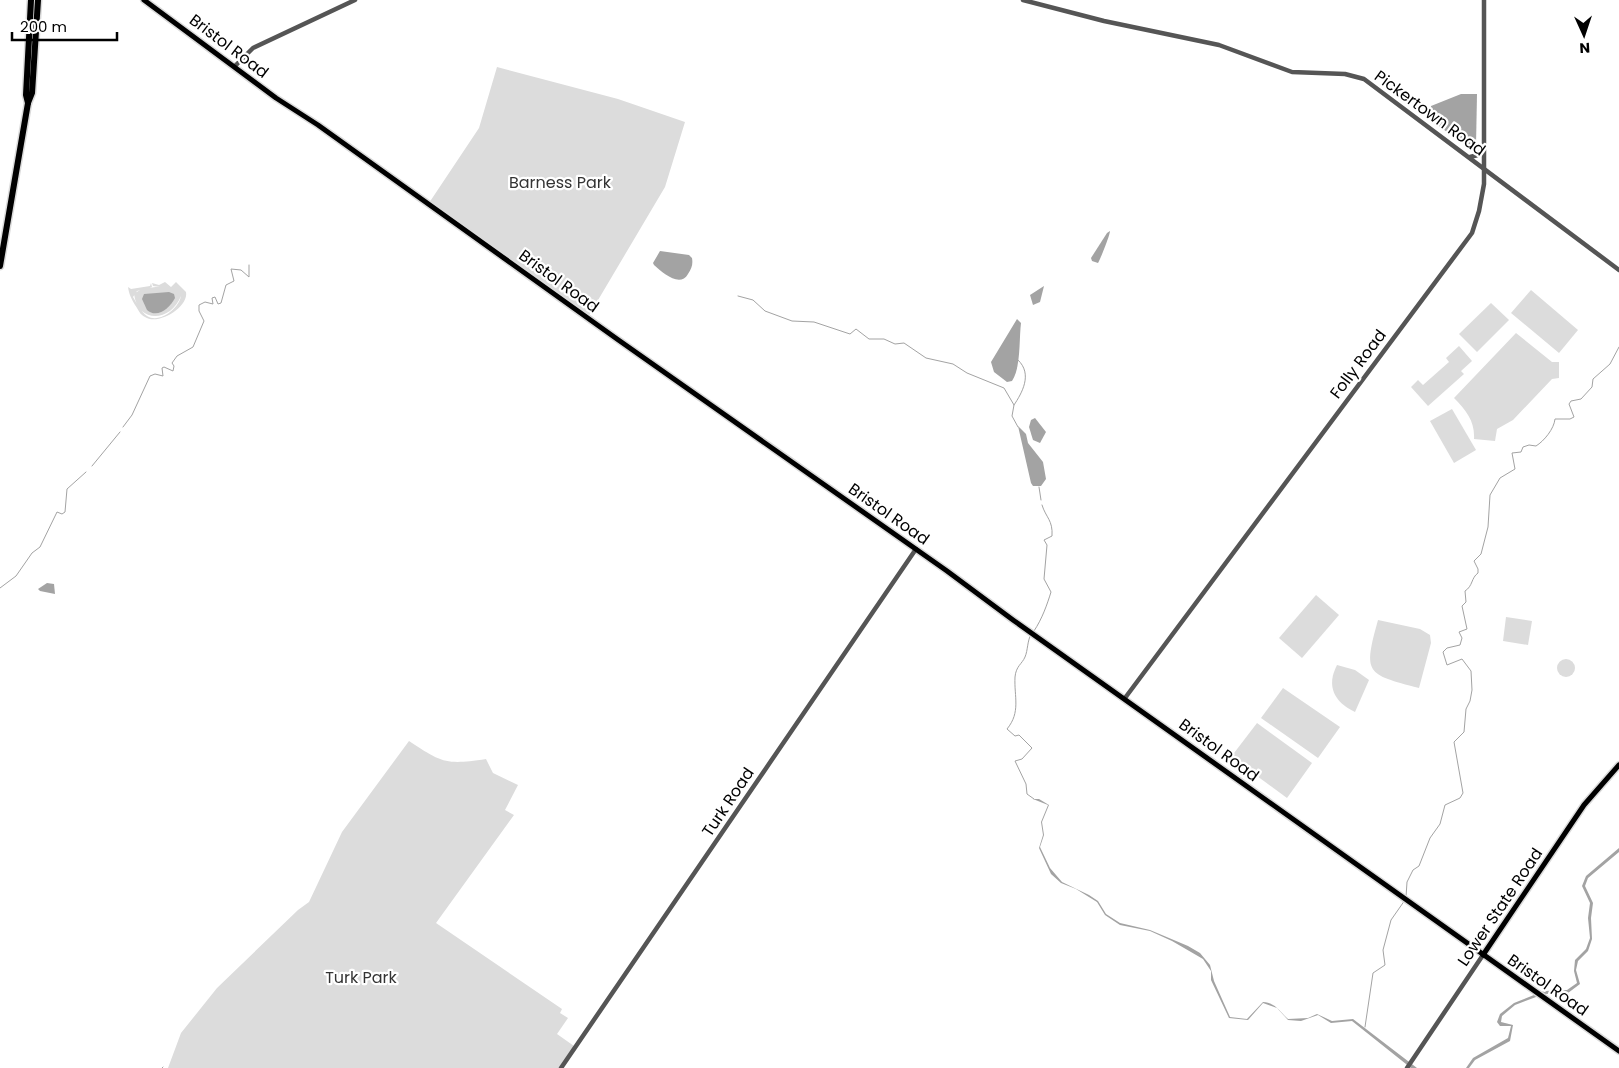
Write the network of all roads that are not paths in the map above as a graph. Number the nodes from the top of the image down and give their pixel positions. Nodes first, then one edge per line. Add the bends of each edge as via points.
1 (31, 0) edge
2 (38, 0) edge
3 (144, 0) edge
4 (355, 0) edge
5 (1023, 0) edge
6 (1484, 0) edge
7 (235, 66) junction
8 (28, 103) junction
9 (1484, 147) junction
10 (1468, 157) junction
11 (1484, 168) junction
12 (1496, 177) junction
13 (1484, 182) junction
14 (0, 266) edge
15 (1619, 270) edge
16 (916, 549) junction
17 (1124, 698) junction
18 (1619, 765) edge
19 (1483, 955) junction
20 (1619, 1051) edge
21 (1408, 1066) edge
22 (561, 1068) edge

1 - 8 highway
2 - 8 highway via 34,75
3 - 7 main road, Bristol Road
4 - 7 street via 253,48
5 - 10 street, Pickertown Road via 1084,17 1220,45 1292,72 1358,77
6 - 9 street, Folly Road
7 - 16 main road, Bristol Road
8 - 14 highway
9 - 10 street via 1478,155
9 - 11 street, Folly Road
10 - 11 street, Pickertown Road
11 - 12 street, Pickertown Road
11 - 13 street, Folly Road
12 - 13 street
12 - 15 street, Pickertown Road
13 - 17 street, Folly Road via 1479,211 1466,243
16 - 17 main road, Bristol Road
16 - 22 street, Turk Road
17 - 19 main road, Bristol Road
18 - 19 main road, Lower State Road via 1584,804
19 - 20 main road, Bristol Road
19 - 21 street, Lower State Road

